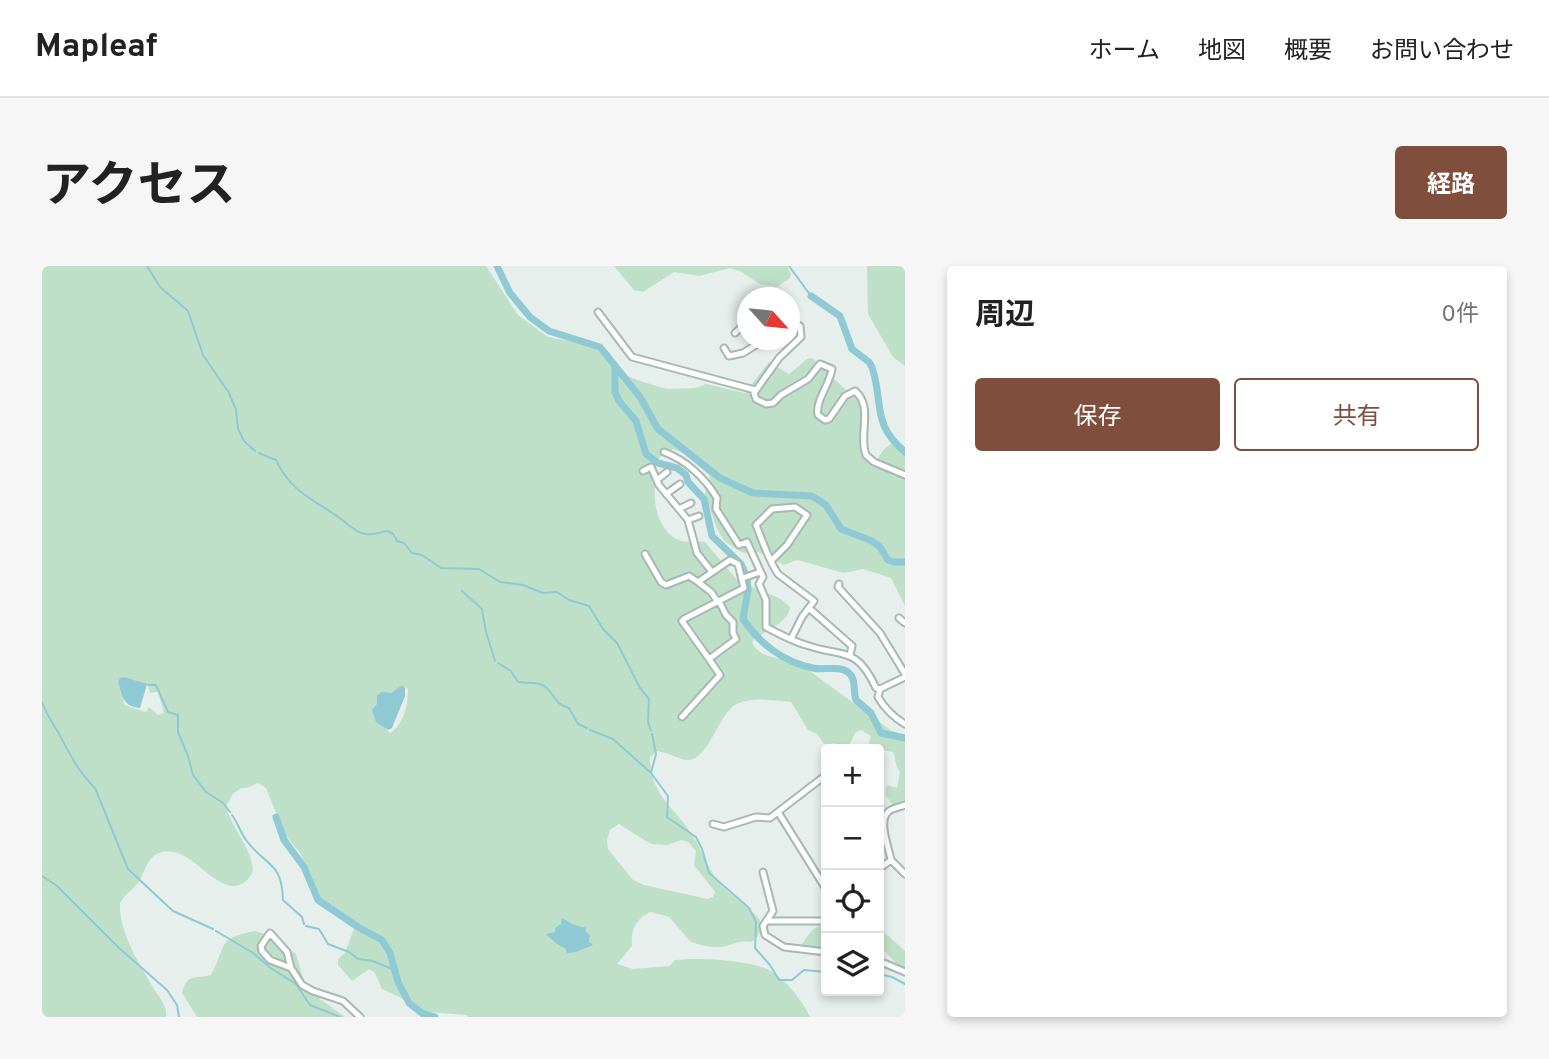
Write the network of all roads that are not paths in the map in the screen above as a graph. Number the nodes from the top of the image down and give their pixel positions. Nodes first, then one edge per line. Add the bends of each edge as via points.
1 (598, 312) dead end
2 (737, 330) edge
3 (734, 333) dead end
4 (724, 348) dead end
5 (747, 350) edge
6 (787, 350) edge
7 (755, 390) junction
8 (664, 452) dead end
9 (643, 471) dead end
10 (667, 472) dead end
11 (905, 475) edge
12 (657, 480) junction
13 (680, 484) dead end
14 (666, 494) junction
15 (691, 503) dead end
16 (679, 509) junction
17 (699, 516) dead end
18 (688, 520) junction
19 (645, 554) dead end
20 (771, 561) junction
21 (712, 572) junction
22 (760, 572) junction
23 (743, 578) junction
24 (698, 582) junction
25 (839, 584) dead end
26 (718, 602) junction
27 (810, 610) junction
28 (899, 618) dead end
29 (905, 623) edge
30 (791, 639) junction
31 (850, 655) junction
32 (709, 659) junction
33 (905, 675) edge
34 (880, 689) junction
35 (682, 717) dead end
36 (905, 724) edge
37 (821, 779) edge
38 (905, 805) edge
39 (778, 811) junction
40 (884, 819) edge
41 (713, 824) dead end
42 (884, 835) edge
43 (891, 860) junction
44 (884, 865) edge
45 (762, 872) dead end
46 (905, 872) edge
47 (821, 881) edge
48 (768, 921) junction
49 (821, 921) edge
50 (821, 952) edge
51 (884, 963) edge
52 (291, 968) junction
53 (905, 972) edge
54 (360, 1017) edge

1 - 7 street via 632,357
2 - 3 street
4 - 5 street via 729,356
6 - 7 street
7 - 11 street via 761,403 773,403 808,379 820,364 829,366 831,376 818,415 829,419 845,396 855,391 865,412 866,455
8 - 22 street via 685,463 712,489 718,498 716,509 738,544 747,542
9 - 12 street via 651,467
10 - 12 street
12 - 14 street
13 - 14 street
14 - 16 street
15 - 16 street
16 - 18 street
17 - 18 street
18 - 21 street via 697,553
19 - 24 street via 666,585 688,576
20 - 20 street via 757,523 772,509 795,507 807,515
20 - 27 street via 778,574 814,601
21 - 23 street via 732,560
21 - 24 street
22 - 23 street
22 - 30 street via 766,627
23 - 26 street via 742,590
24 - 26 street
25 - 33 street via 880,633
26 - 32 street via 733,622 736,639
26 - 32 street via 682,621
27 - 30 street
27 - 31 street via 852,646
28 - 29 street
30 - 31 street
31 - 34 street
32 - 35 street via 720,675
33 - 34 street
34 - 36 street via 882,704
37 - 39 street
38 - 40 street via 887,812
39 - 41 street via 770,818 756,817 724,827
39 - 47 street
42 - 43 street
43 - 44 street
43 - 46 street
45 - 48 street via 773,911
48 - 49 street
48 - 50 street via 763,926 765,934 778,944
51 - 53 street
52 - 52 street via 270,960 262,951 270,933 287,952
52 - 54 street via 302,985 343,1001

